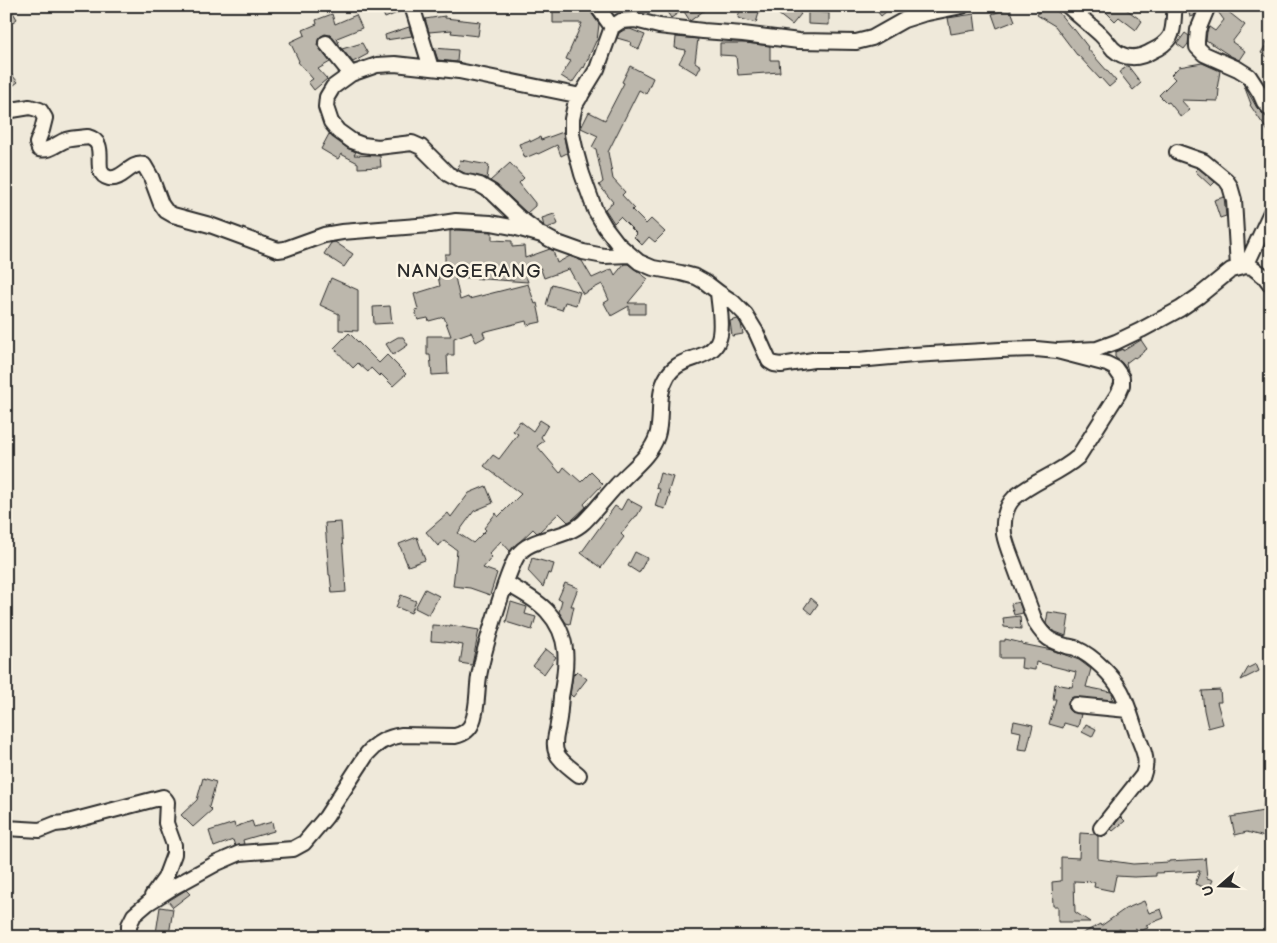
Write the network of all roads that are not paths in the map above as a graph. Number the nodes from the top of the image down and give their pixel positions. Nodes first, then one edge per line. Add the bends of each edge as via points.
1 (412, 6) edge
2 (596, 6) edge
3 (962, 6) edge
4 (1068, 6) edge
5 (1175, 6) edge
6 (1208, 6) edge
7 (612, 27) junction
8 (326, 43) dead end
9 (431, 68) junction
10 (351, 74) junction
11 (581, 96) junction
12 (1271, 110) edge
13 (6, 112) edge
14 (1177, 152) dead end
15 (1271, 212) edge
16 (542, 235) junction
17 (630, 255) junction
18 (1242, 267) junction
19 (1271, 285) edge
20 (718, 292) junction
21 (1057, 351) junction
22 (506, 583) junction
23 (1076, 704) dead end
24 (1128, 710) junction
25 (579, 775) dead end
26 (6, 828) edge
27 (1102, 828) dead end
28 (148, 903) junction
29 (127, 933) edge

1 - 9 street
2 - 7 street
3 - 7 street via 904,20 872,38 856,42 799,41 675,28 635,20 621,21
4 - 5 street via 1114,50 1124,56 1136,57 1162,46 1170,37
6 - 12 street via 1198,30 1197,47 1204,54 1249,76
7 - 11 street via 597,69
8 - 10 street
9 - 10 street via 395,64
9 - 11 street via 484,75
10 - 16 street via 333,87 328,97 326,107 338,131 352,141 378,148 412,144 421,147 448,174 492,192
11 - 17 street via 575,105 572,134 582,174 605,227
13 - 16 street via 30,107 40,110 45,118 37,143 39,149 49,149 66,140 91,138 99,147 102,174 113,178 135,165 144,165 161,204 173,215 210,224 278,250 342,232 456,221 491,223
14 - 18 street via 1203,161 1230,186
15 - 18 street
16 - 17 street via 583,252 604,256
17 - 20 street via 653,268 696,277
18 - 19 street via 1258,270
18 - 21 street via 1231,270 1180,309 1116,342 1097,349
20 - 21 street via 745,314 769,361 774,364 1001,350
20 - 22 street via 721,323 718,341 712,349 677,366 668,375 663,385 657,435 645,457 585,522 570,532 525,548
21 - 24 street via 1108,364 1122,378 1122,386 1078,456 1014,498 1004,518 1004,534 1036,624 1043,635 1094,660 1113,680
22 - 25 street via 546,610 564,639 566,667 554,742 557,754
22 - 28 street via 480,671 476,714 469,729 455,736 402,735 378,743 366,754 326,817 304,843 293,849 236,854
23 - 24 street
24 - 27 street via 1146,766 1143,775
26 - 28 street via 40,830 163,797 167,802 166,824 174,854 166,878
28 - 29 street via 134,914

